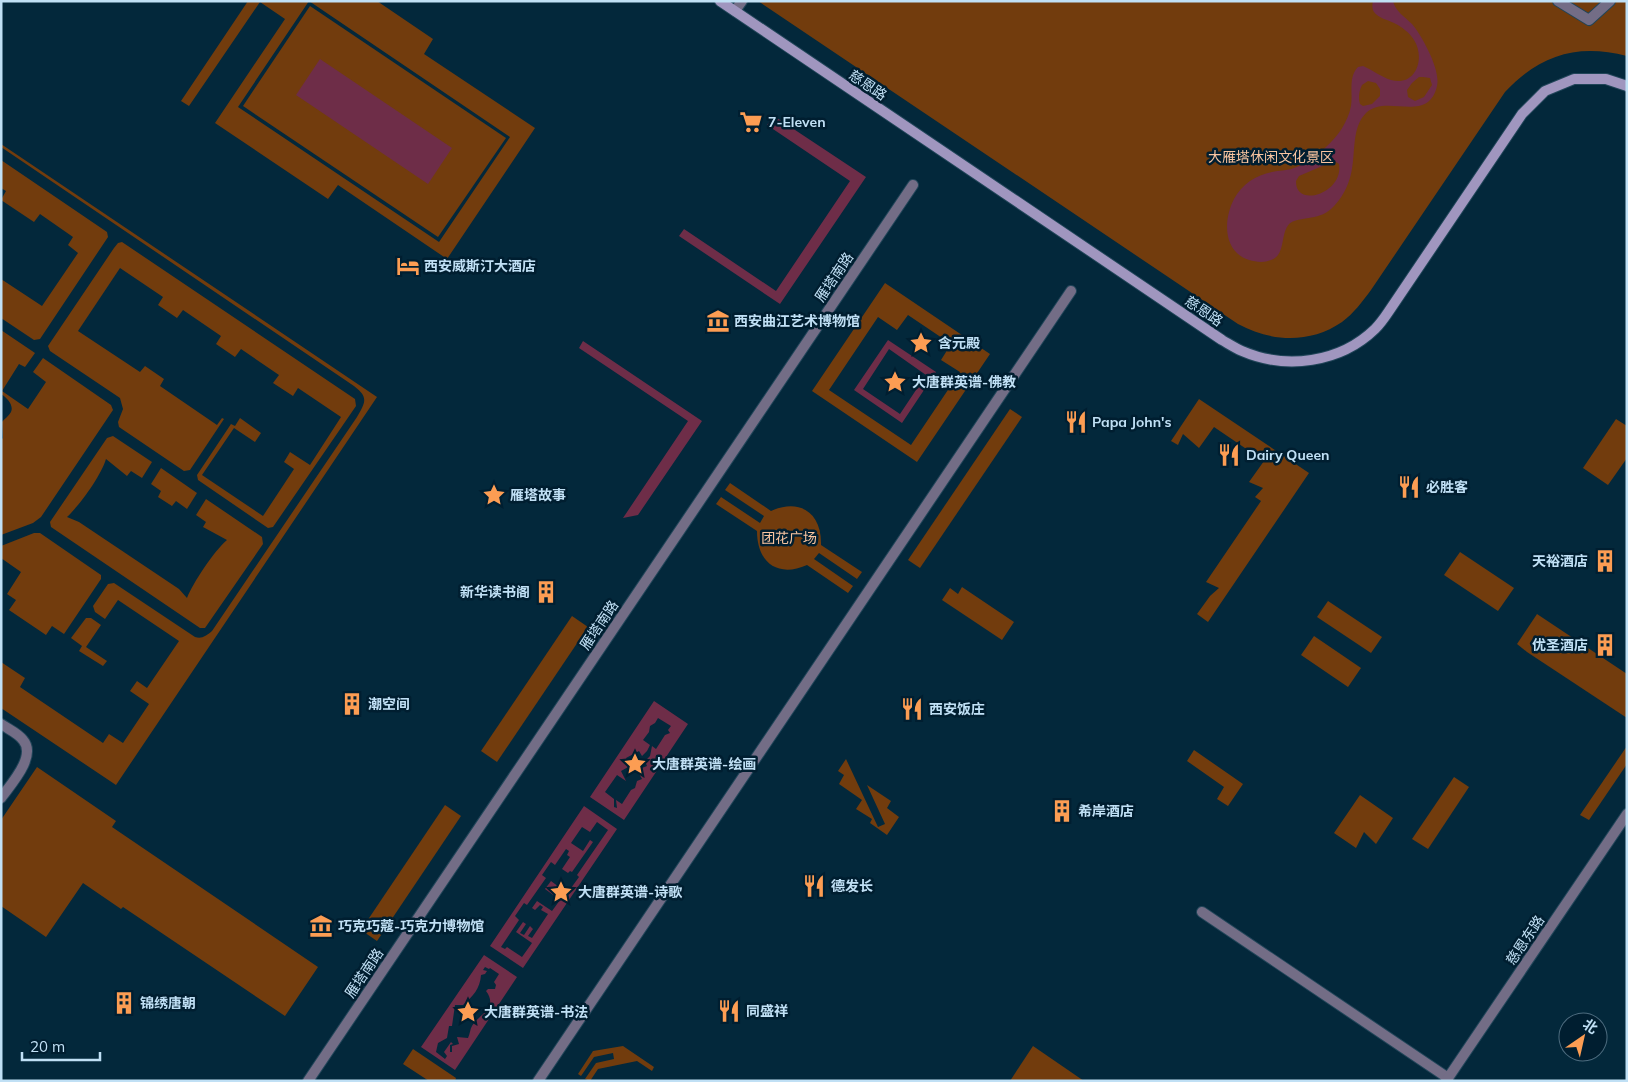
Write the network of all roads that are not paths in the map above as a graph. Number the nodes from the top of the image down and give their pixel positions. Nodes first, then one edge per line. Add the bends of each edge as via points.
1 (720, 1) edge
2 (742, 1) edge
3 (1558, 1) edge
4 (1610, 1) edge
5 (735, 11) junction
6 (1627, 86) edge
7 (912, 185) dead end
8 (1071, 291) dead end
9 (1, 724) edge
10 (1, 798) edge
11 (1627, 814) edge
12 (1202, 912) dead end
13 (1447, 1079) edge
14 (308, 1081) edge
15 (538, 1081) edge

1 - 5 main road, 慈恩路
2 - 5 street
3 - 4 street via 1589,20
5 - 6 main road, 慈恩路 via 1222,340 1242,351 1276,361 1301,362 1325,358 1348,348 1376,328 1522,114 1546,91 1574,79 1606,78
7 - 14 street, 雁塔南路
8 - 15 street
9 - 10 street via 22,738 28,753
11 - 13 street, 慈恩东路
12 - 13 street

